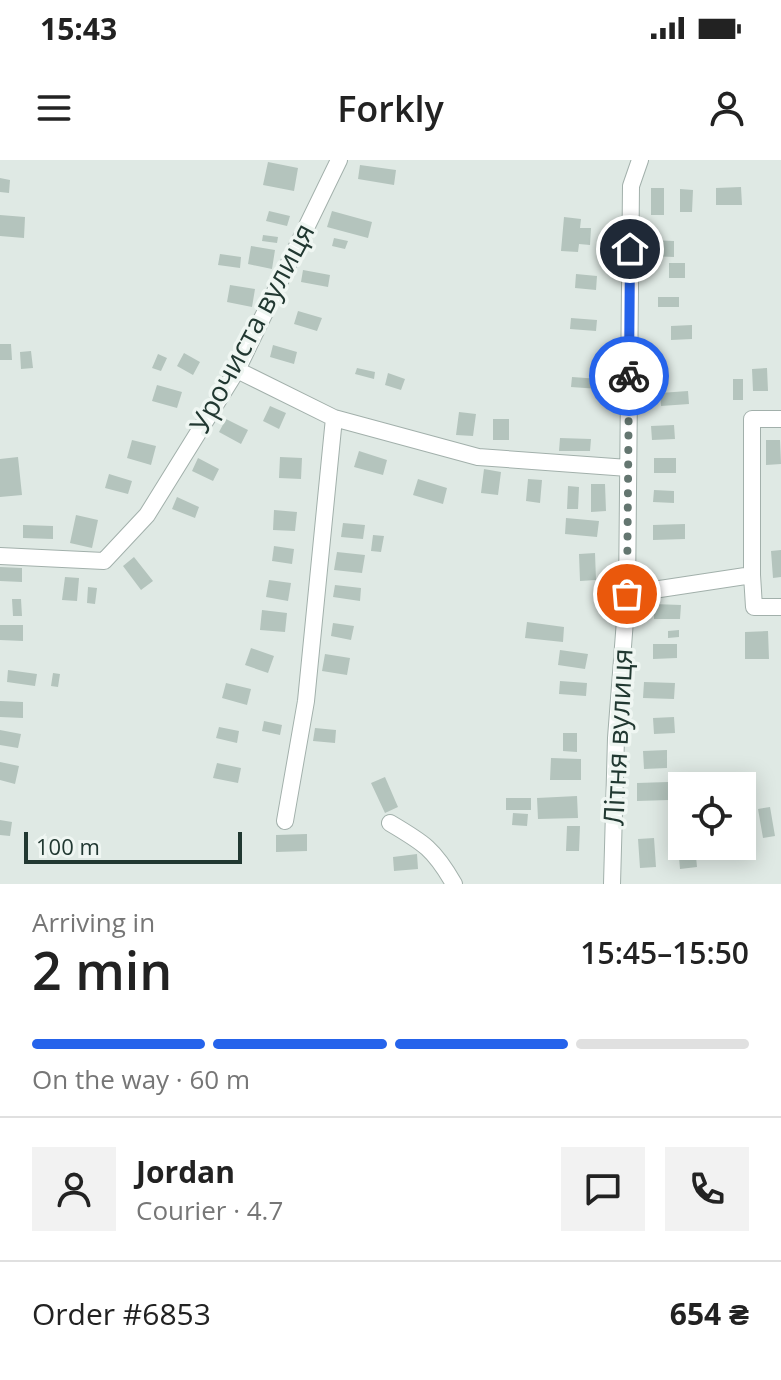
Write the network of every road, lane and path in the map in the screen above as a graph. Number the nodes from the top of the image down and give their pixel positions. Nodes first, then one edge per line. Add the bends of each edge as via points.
1 (339, 160) edge
2 (640, 160) edge
3 (237, 370) junction
4 (334, 418) junction
5 (781, 419) edge
6 (628, 468) junction
7 (0, 556) edge
8 (752, 575) junction
9 (627, 594) junction
10 (781, 607) edge
11 (285, 821) dead end
12 (390, 823) dead end
13 (454, 884) edge
14 (612, 884) edge

1 - 3 street, Урочиста вулиця
2 - 6 street, Літня вулиця via 631,186
3 - 4 street
3 - 7 street, Урочиста вулиця via 147,515 104,561
4 - 6 street via 478,457
4 - 11 street via 306,701
5 - 8 street via 752,419
6 - 9 street, Літня вулиця
8 - 9 street
8 - 10 street via 754,607
9 - 14 street, Літня вулиця
12 - 13 street via 437,855

